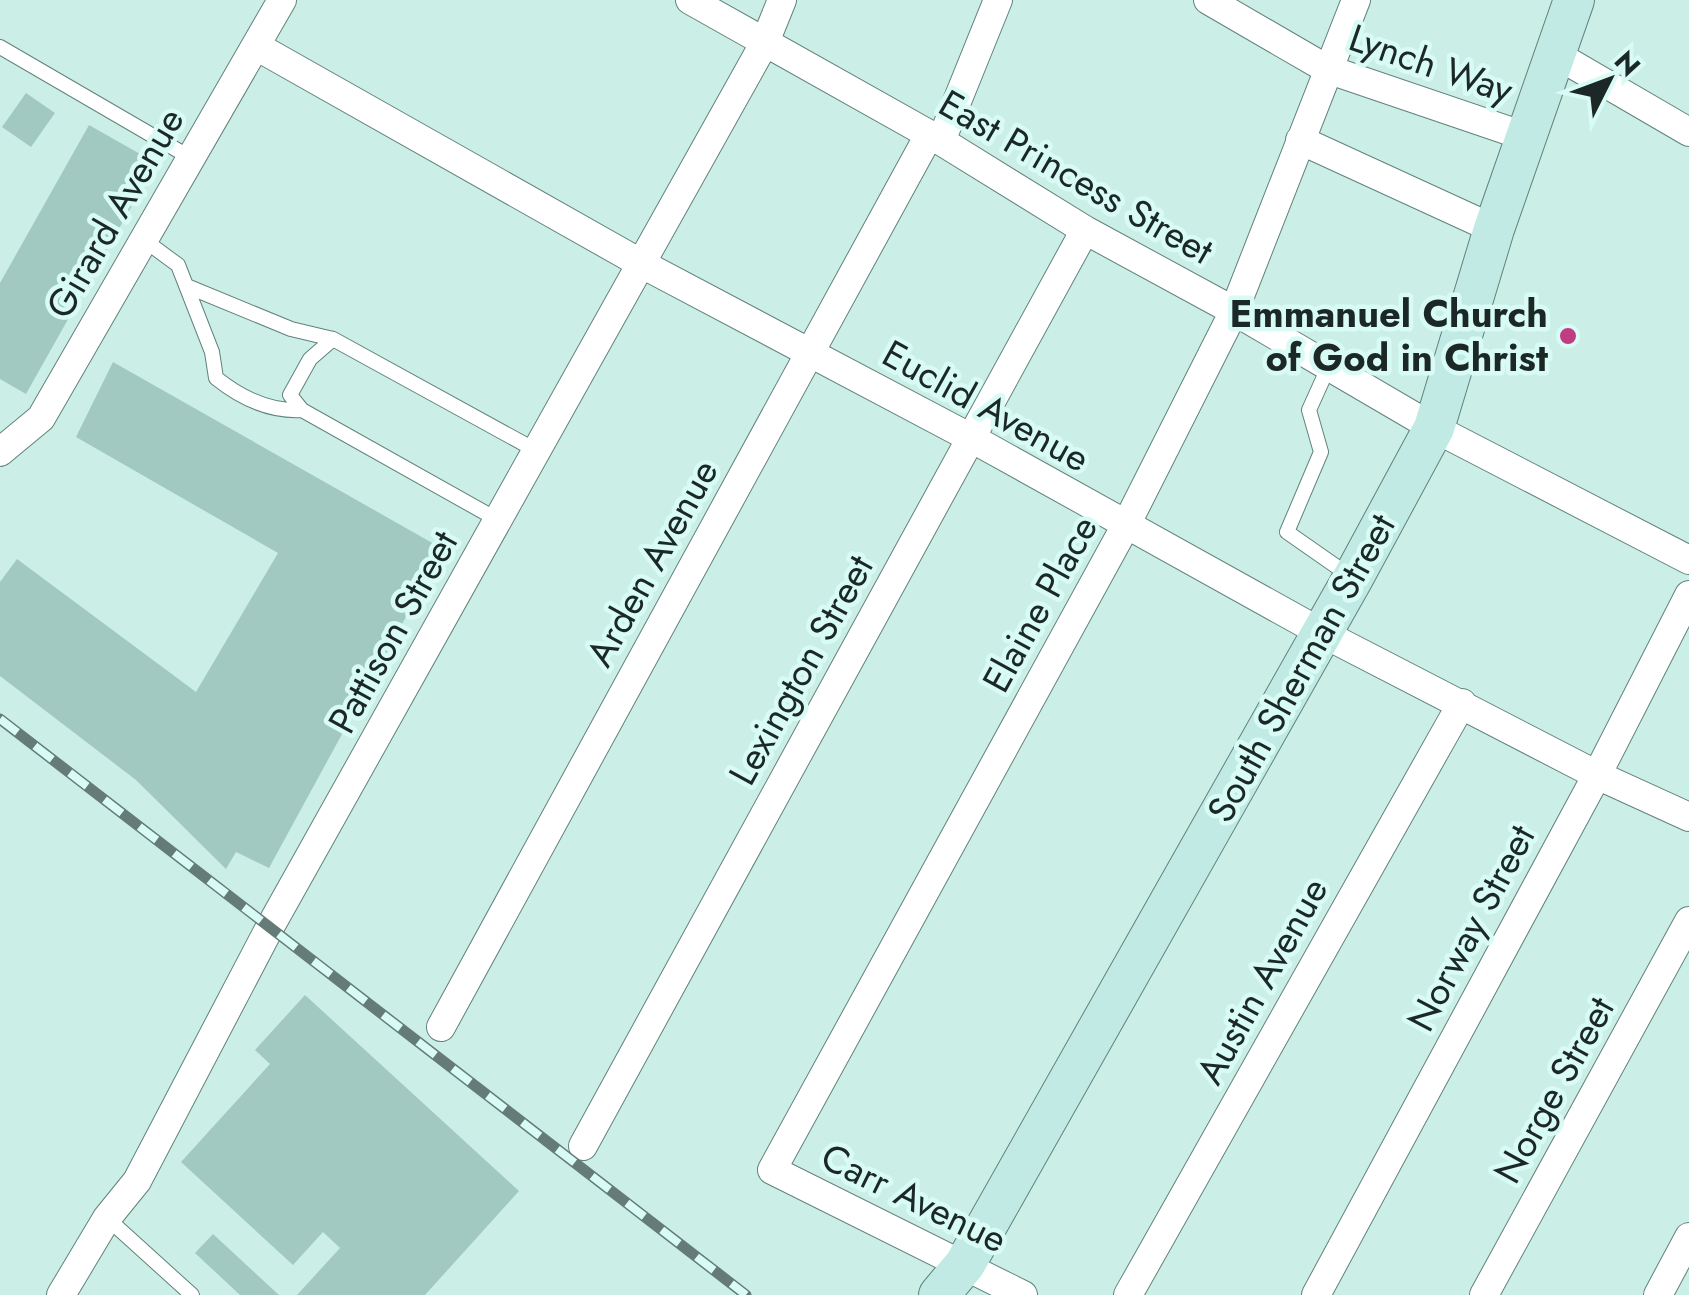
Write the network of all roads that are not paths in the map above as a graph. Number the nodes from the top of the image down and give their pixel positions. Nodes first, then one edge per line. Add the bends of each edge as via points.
1 (282, 0) edge
2 (690, 0) edge
3 (782, 0) edge
4 (998, 0) edge
5 (1208, 0) edge
6 (1356, 0) edge
7 (1574, 0) edge
8 (765, 42) junction
9 (256, 46) junction
10 (0, 48) edge
11 (1555, 54) junction
12 (1327, 69) junction
13 (1689, 132) edge
14 (1527, 137) junction
15 (935, 138) junction
16 (1300, 140) junction
17 (191, 158) junction
18 (1494, 229) junction
19 (1085, 230) junction
20 (144, 240) junction
21 (642, 264) junction
22 (189, 287) junction
23 (1234, 311) junction
24 (333, 339) junction
25 (810, 353) junction
26 (1328, 368) junction
27 (302, 410) junction
28 (1434, 428) junction
29 (971, 438) junction
30 (537, 451) junction
31 (0, 452) edge
32 (498, 520) junction
33 (1126, 525) junction
34 (1689, 560) edge
35 (1353, 578) junction
36 (1689, 595) edge
37 (1322, 633) junction
38 (1462, 703) junction
39 (1597, 775) junction
40 (1689, 817) edge
41 (1689, 921) edge
42 (441, 1028) dead end
43 (583, 1146) dead end
44 (772, 1170) joint
45 (107, 1218) junction
46 (1689, 1237) edge
47 (965, 1264) junction
48 (60, 1295) edge
49 (192, 1295) edge
50 (939, 1295) edge
51 (1023, 1295) edge
52 (1128, 1295) edge
53 (1316, 1295) edge
54 (1484, 1295) edge
55 (1658, 1295) edge

1 - 9 street, Girard Avenue
2 - 8 street, East Princess Street
3 - 8 street, Pattison Street
4 - 15 street, Arden Avenue
5 - 12 street, Lynch Way
6 - 12 street, Elaine Place
7 - 11 main road, South Sherman Street
8 - 15 street, East Princess Street
8 - 21 street, Pattison Street
9 - 17 street, Girard Avenue
9 - 21 street, Euclid Avenue
10 - 17 lane
11 - 13 street
11 - 14 main road, South Sherman Street
12 - 14 street, Lynch Way
12 - 16 street, Elaine Place
14 - 18 main road, South Sherman Street
15 - 19 street, East Princess Street
15 - 25 street, Arden Avenue
16 - 18 street
16 - 23 street, Elaine Place
17 - 20 street, Girard Avenue
18 - 28 main road, South Sherman Street
19 - 23 street, East Princess Street
19 - 29 street, Lexington Street
20 - 22 lane via 178,265
20 - 31 street, Girard Avenue via 40,418
21 - 25 street, Euclid Avenue
21 - 30 street, Pattison Street
22 - 24 lane
22 - 27 lane via 216,378 280,412
23 - 26 street, East Princess Street
23 - 33 street, Elaine Place
24 - 27 lane via 310,358 290,396
24 - 30 lane
25 - 29 street, Euclid Avenue
25 - 42 street, Arden Avenue
26 - 28 street, East Princess Street
26 - 35 lane via 1309,410 1322,452 1287,532
27 - 32 lane
28 - 34 street, East Princess Street
28 - 35 main road, South Sherman Street
29 - 33 street, Euclid Avenue
29 - 43 street, Lexington Street
30 - 32 street, Pattison Street
32 - 45 street, Pattison Street via 270,927 137,1181
33 - 37 street, Euclid Avenue
33 - 44 street, Elaine Place
35 - 37 main road, South Sherman Street
36 - 39 street, Norway Street
37 - 38 street, Euclid Avenue
37 - 47 main road, South Sherman Street
38 - 39 street, Euclid Avenue
38 - 52 street, Austin Avenue
39 - 40 street, Euclid Avenue
39 - 53 street, Norway Street
41 - 54 street, Norge Street
44 - 47 street, Carr Avenue
45 - 48 street, Pattison Street
45 - 49 lane
46 - 55 street
47 - 50 main road, South Sherman Street
47 - 51 street, Carr Avenue

